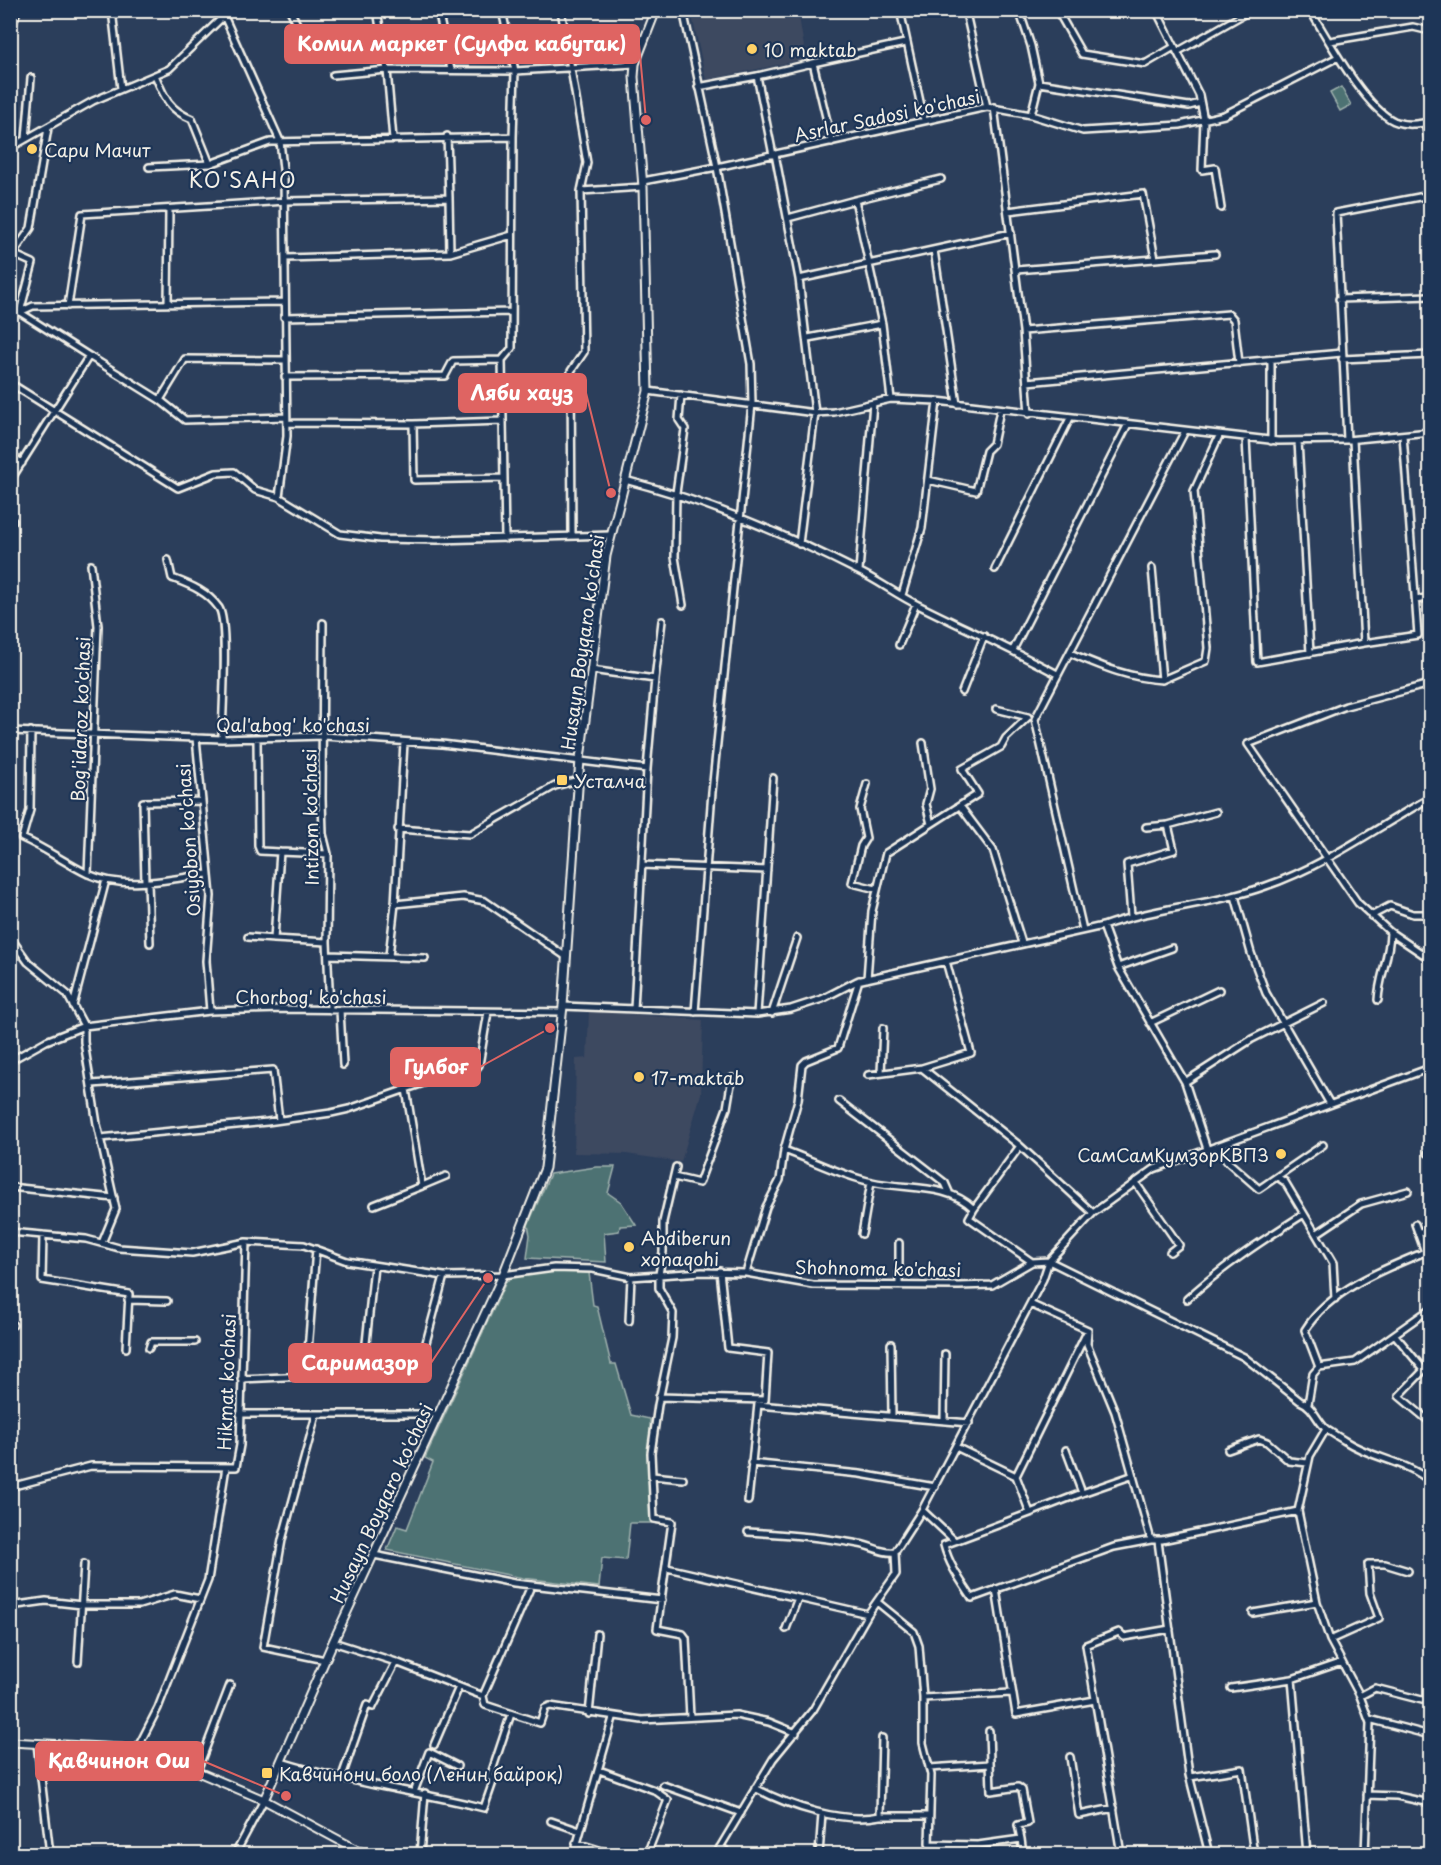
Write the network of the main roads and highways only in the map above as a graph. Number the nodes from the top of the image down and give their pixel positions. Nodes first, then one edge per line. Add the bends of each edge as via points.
1 (656, 10) edge
2 (10, 1742) edge
3 (264, 1800) junction
4 (365, 1854) edge

1 - 3 main road, Husayn Boyqaro ko'chasi via 635,64 633,90 643,184 648,391 606,556 580,759 562,1009 545,1168 503,1275
2 - 3 main road via 137,1749
3 - 4 main road

